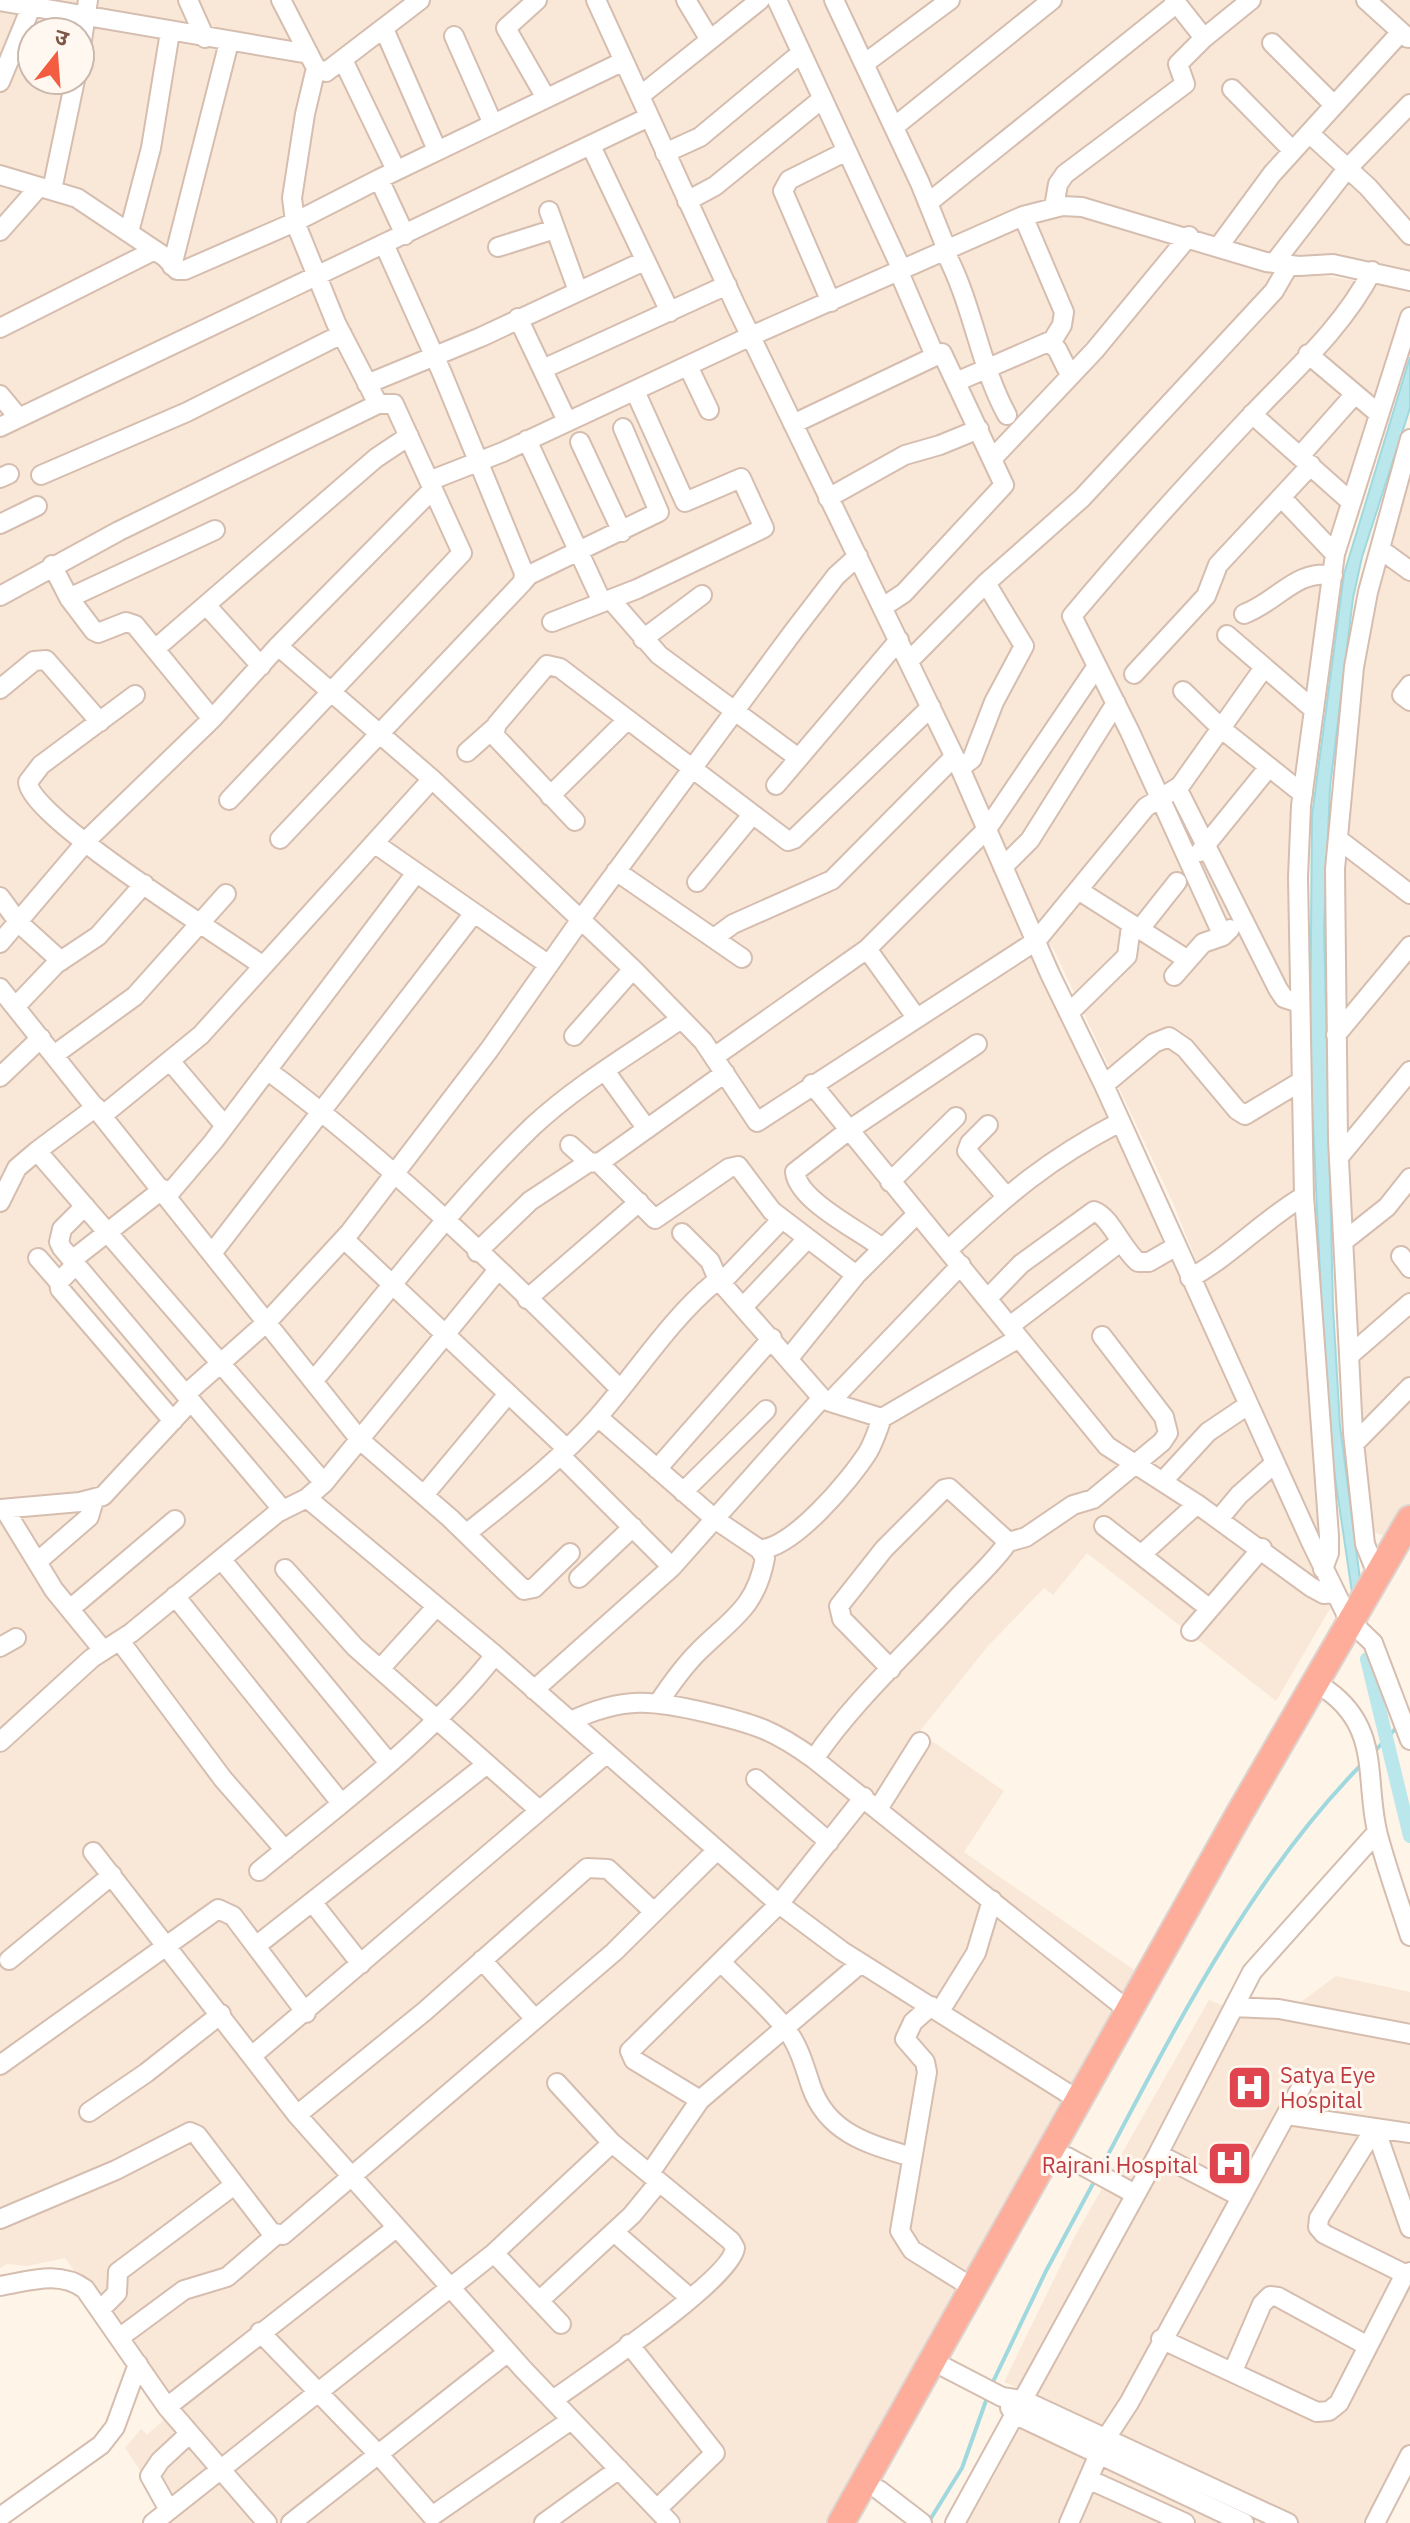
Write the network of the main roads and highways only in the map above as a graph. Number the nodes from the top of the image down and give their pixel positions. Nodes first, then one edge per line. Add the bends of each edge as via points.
1 (1410, 1519) edge
2 (1410, 1550) edge
3 (1364, 1601) junction
4 (841, 2523) edge
5 (860, 2523) edge

1 - 3 highway
2 - 3 highway
3 - 4 highway
3 - 5 highway via 1327,1690 1085,2168

